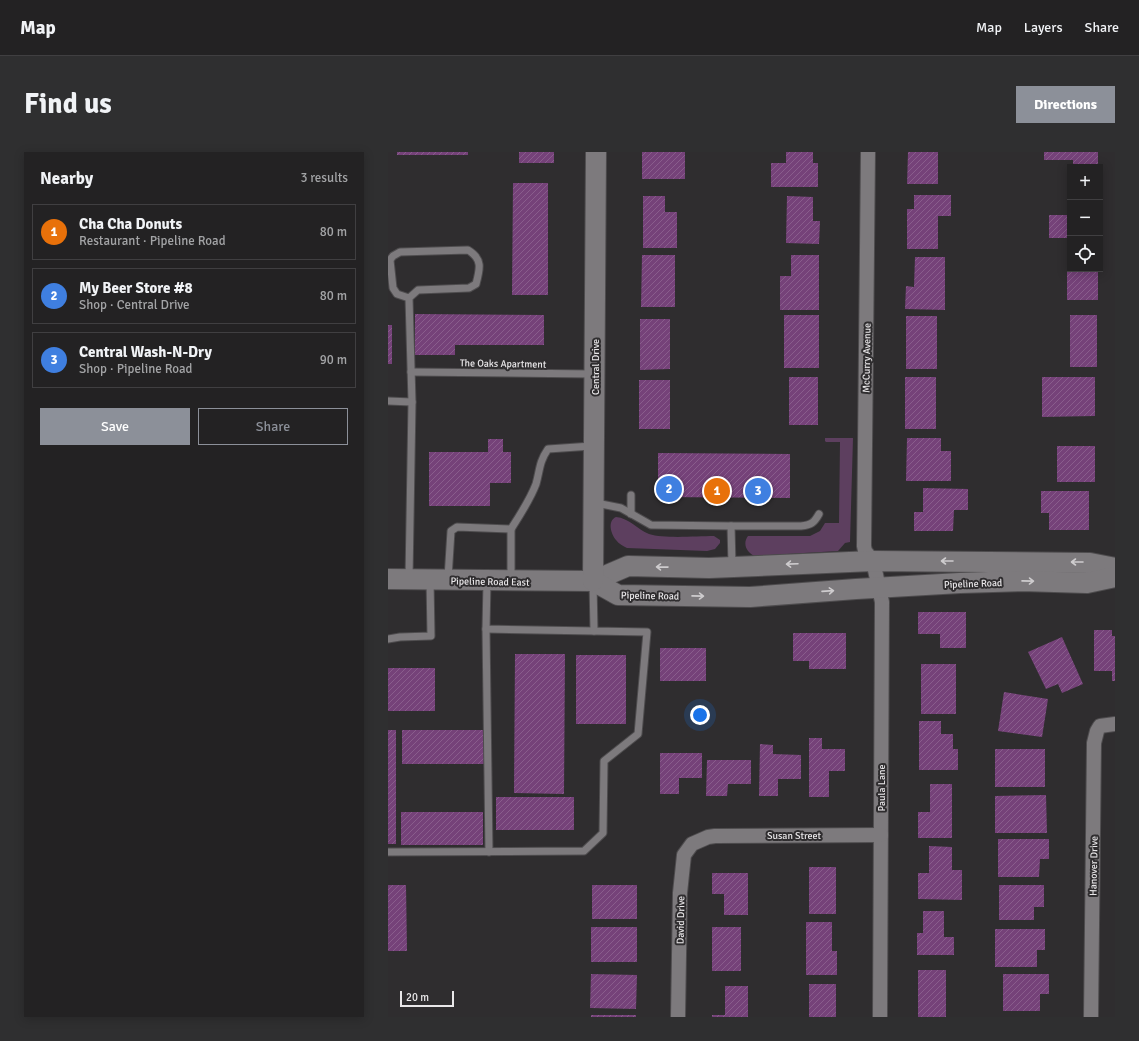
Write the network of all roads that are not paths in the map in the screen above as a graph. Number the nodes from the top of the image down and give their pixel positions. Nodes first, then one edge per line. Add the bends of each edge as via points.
1 (596, 152) edge
2 (868, 152) edge
3 (409, 298) junction
4 (411, 372) junction
5 (595, 374) junction
6 (388, 401) edge
7 (412, 402) junction
8 (594, 446) junction
9 (631, 495) dead end
10 (594, 502) junction
11 (631, 514) junction
12 (819, 514) dead end
13 (731, 526) junction
14 (511, 529) junction
15 (873, 561) junction
16 (732, 567) junction
17 (1115, 568) edge
18 (1115, 577) edge
19 (388, 579) edge
20 (409, 580) junction
21 (439, 580) junction
22 (488, 580) junction
23 (511, 581) junction
24 (593, 581) junction
25 (879, 587) junction
26 (486, 629) junction
27 (594, 631) junction
28 (388, 639) edge
29 (1112, 724) edge
30 (881, 835) junction
31 (708, 837) joint
32 (388, 852) edge
33 (489, 852) junction
34 (678, 1017) edge
35 (880, 1017) edge
36 (1091, 1017) edge

1 - 5 main road, Central Drive
2 - 15 street, McCurry Avenue via 864,546
3 - 3 lane via 397,294 393,288 390,260 400,252 468,250 479,259 480,272 476,284 469,288 418,290
3 - 4 lane
4 - 5 lane, The Oaks Apartment
4 - 7 lane
5 - 8 main road, Central Drive
6 - 7 lane
7 - 20 lane
8 - 10 main road, Central Drive
8 - 14 lane via 548,449 542,457 535,485
9 - 11 lane
10 - 11 lane via 615,506
10 - 24 main road, Central Drive
11 - 13 lane via 655,526
12 - 13 lane via 811,525
13 - 16 lane
14 - 21 lane via 457,527 451,531
14 - 23 lane
15 -> 16 main road, Pipeline Road
17 -> 15 main road, Pipeline Road via 1090,562
15 - 25 street, Paula Lane
16 -> 24 main road, Pipeline Road via 628,566
25 -> 18 main road, Pipeline Road via 1022,581 1086,582
19 - 20 main road, Pipeline Road East
20 - 21 main road, Pipeline Road East
21 - 22 main road, Pipeline Road East
21 - 28 lane via 432,636
22 - 23 main road, Pipeline Road East
22 - 26 lane
23 - 24 main road, Pipeline Road East
24 -> 25 main road, Pipeline Road via 618,595 750,597
24 - 27 lane
25 - 30 street, Paula Lane via 882,602
26 - 27 lane
26 - 33 lane
27 - 33 lane via 647,632 638,734 604,761 603,833 584,851
29 - 36 street, Hanover Drive via 1100,726 1094,743
30 - 31 street, Susan Street
30 - 35 street, Paula Lane
31 - 34 street, David Drive via 692,844 684,855 680,893
32 - 33 lane

